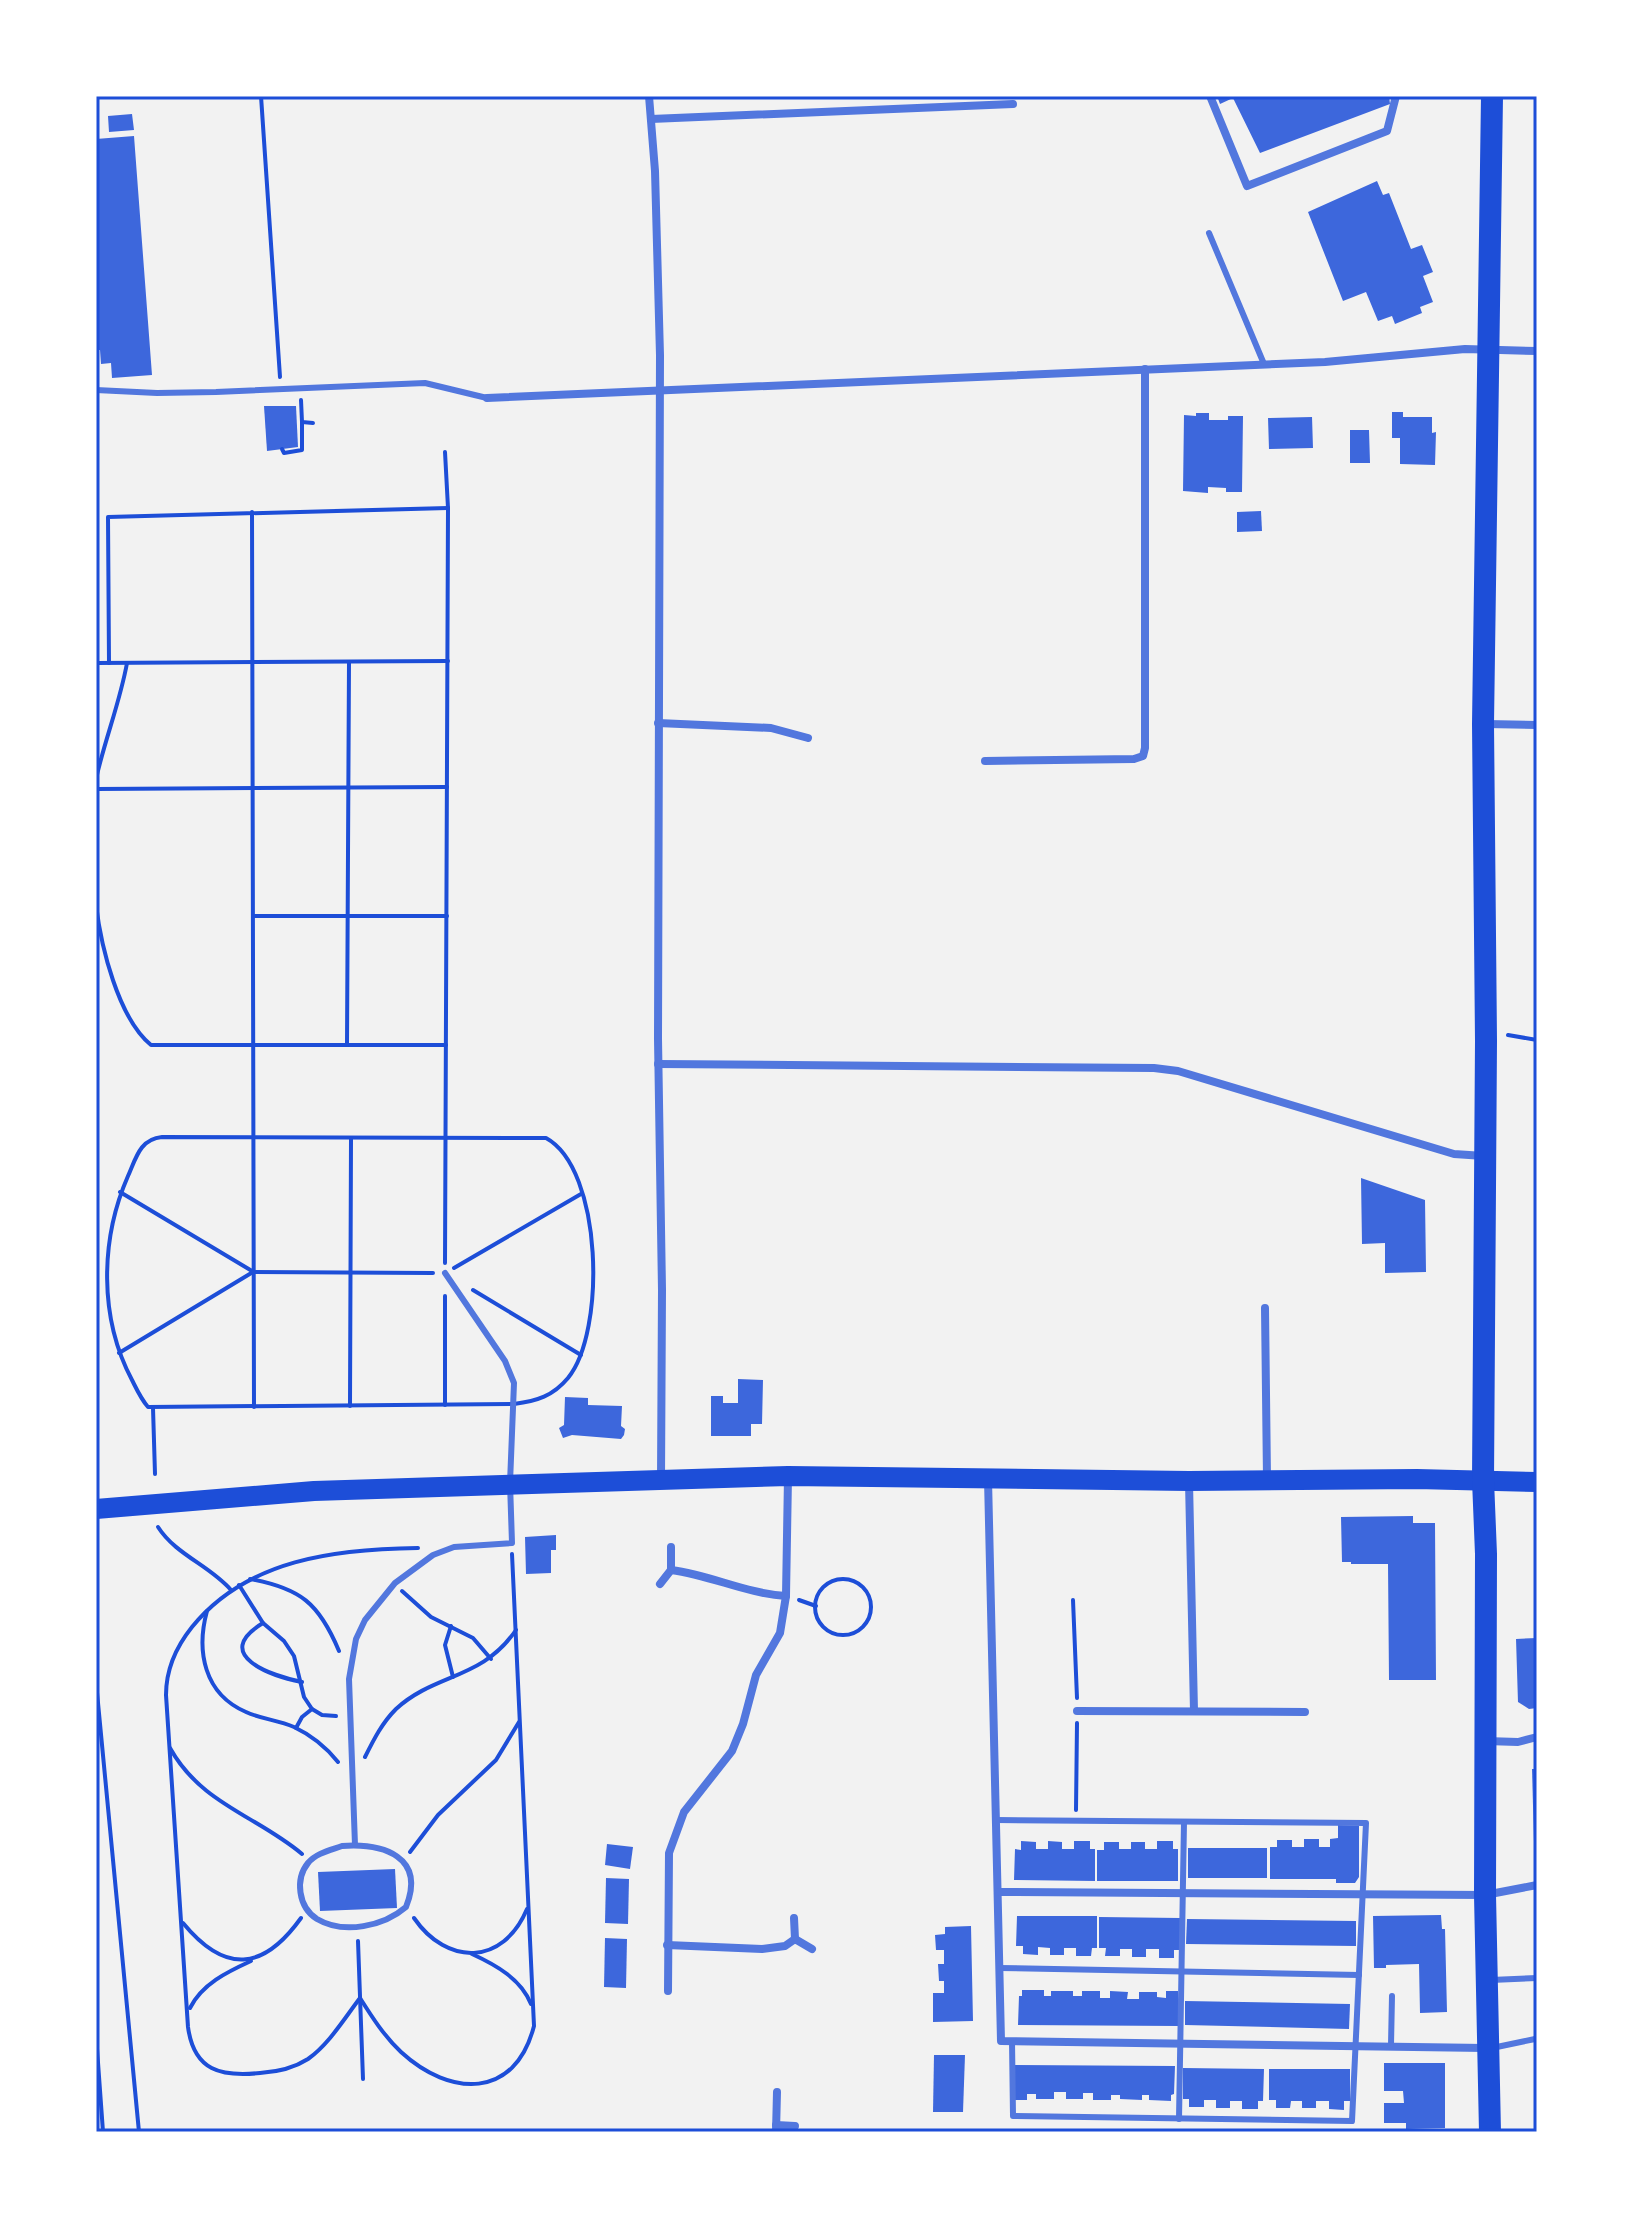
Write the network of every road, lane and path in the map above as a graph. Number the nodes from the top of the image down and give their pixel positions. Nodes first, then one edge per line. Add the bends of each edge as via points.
1 (261, 96) edge
2 (649, 96) edge
3 (1210, 96) edge
4 (1396, 96) edge
5 (1492, 96) edge
6 (1013, 104) dead end
7 (651, 119) junction
8 (1209, 233) dead end
9 (1488, 351) junction
10 (1537, 351) edge
11 (1264, 364) junction
12 (1145, 369) junction
13 (96, 390) edge
14 (281, 390) junction
15 (660, 390) junction
16 (487, 398) joint
17 (291, 400) dead end
18 (302, 422) junction
19 (313, 423) dead end
20 (282, 449) dead end
21 (445, 452) dead end
22 (448, 508) junction
23 (252, 512) junction
24 (448, 661) junction
25 (252, 662) junction
26 (349, 662) junction
27 (96, 663) edge
28 (109, 663) junction
29 (127, 663) junction
30 (658, 723) junction
31 (1483, 724) junction
32 (1537, 725) edge
33 (808, 738) dead end
34 (985, 761) dead end
35 (96, 779) edge
36 (348, 787) junction
37 (447, 787) junction
38 (252, 788) junction
39 (96, 789) edge
40 (96, 905) edge
41 (253, 916) junction
42 (347, 916) junction
43 (447, 916) junction
44 (1486, 1034) junction
45 (1537, 1040) edge
46 (253, 1045) junction
47 (347, 1045) junction
48 (446, 1045) junction
49 (658, 1064) junction
50 (253, 1137) junction
51 (446, 1138) junction
52 (351, 1139) junction
53 (1484, 1156) junction
54 (120, 1192) junction
55 (582, 1193) junction
56 (253, 1272) junction
57 (349, 1272) junction
58 (445, 1273) junction
59 (1265, 1308) dead end
60 (119, 1353) junction
61 (581, 1355) junction
62 (514, 1404) junction
63 (445, 1405) junction
64 (350, 1406) junction
65 (254, 1407) junction
66 (153, 1408) junction
67 (155, 1474) dead end
68 (788, 1476) junction
69 (988, 1478) junction
70 (661, 1479) junction
71 (1483, 1480) junction
72 (1189, 1481) junction
73 (1267, 1481) junction
74 (1537, 1482) edge
75 (510, 1483) junction
76 (96, 1509) edge
77 (158, 1527) dead end
78 (512, 1543) junction
79 (454, 1547) junction
80 (671, 1547) dead end
81 (671, 1570) junction
82 (250, 1579) junction
83 (395, 1583) junction
84 (660, 1584) dead end
85 (239, 1585) junction
86 (231, 1590) junction
87 (786, 1596) junction
88 (817, 1597) joint
89 (208, 1610) junction
90 (263, 1623) junction
91 (451, 1626) junction
92 (516, 1630) junction
93 (491, 1659) junction
94 (453, 1678) junction
95 (349, 1679) junction
96 (96, 1682) edge
97 (302, 1682) junction
98 (312, 1709) junction
99 (1077, 1711) dead end
100 (1194, 1711) junction
101 (1305, 1712) dead end
102 (351, 1716) junction
103 (520, 1720) junction
104 (296, 1728) junction
105 (1537, 1737) edge
106 (1486, 1741) junction
107 (169, 1747) junction
108 (352, 1784) junction
109 (996, 1820) junction
110 (1184, 1822) junction
111 (355, 1845) junction
112 (404, 1861) junction
113 (309, 1862) junction
114 (1537, 1885) edge
115 (999, 1892) junction
116 (1184, 1893) junction
117 (1364, 1895) junction
118 (1485, 1895) junction
119 (406, 1907) junction
120 (528, 1907) junction
121 (307, 1910) junction
122 (794, 1918) dead end
123 (181, 1921) junction
124 (357, 1926) junction
125 (795, 1939) junction
126 (667, 1945) junction
127 (812, 1949) dead end
128 (471, 1954) junction
129 (253, 1960) junction
130 (999, 1968) junction
131 (1181, 1972) junction
132 (1359, 1975) junction
133 (1537, 1978) edge
134 (1487, 1980) junction
135 (668, 1991) dead end
136 (1392, 1996) dead end
137 (360, 1998) junction
138 (533, 2010) junction
139 (188, 2012) junction
140 (96, 2035) edge
141 (1535, 2039) edge
142 (1012, 2041) junction
143 (1180, 2044) junction
144 (1355, 2045) junction
145 (1391, 2045) junction
146 (1489, 2048) junction
147 (363, 2079) dead end
148 (777, 2092) dead end
149 (1179, 2119) junction
150 (795, 2126) dead end
151 (776, 2129) edge
152 (103, 2132) edge
153 (139, 2132) edge
154 (1490, 2132) edge

1 - 14 path
2 - 7 street
3 - 4 street via 1247,186 1387,131
5 - 9 highway
6 - 7 street
7 - 15 street
8 - 11 lane
9 - 10 street
9 - 11 street
9 - 31 highway
11 - 12 street
12 - 15 street
12 - 34 street via 1143,756
13 - 14 lane
14 - 16 lane via 425,383
15 - 16 street
15 - 30 street
17 - 18 path via 301,400
18 - 19 path
18 - 20 path via 302,450
21 - 22 path
22 - 23 path
22 - 24 path
23 - 25 path
23 - 28 path via 108,517
24 - 26 path
24 - 37 path
25 - 26 path
25 - 29 path
25 - 38 path
26 - 36 path
27 - 28 path
28 - 29 path
29 - 35 path
30 - 33 street via 771,728
30 - 49 street
31 - 32 street
31 - 44 highway
36 - 37 path
36 - 38 path
36 - 42 path
37 - 43 path
38 - 39 path
38 - 41 path
40 - 46 path via 118,990 143,1038 166,1046
41 - 42 path
41 - 46 path
42 - 43 path
42 - 47 path
43 - 48 path
44 - 45 path
44 - 53 highway
46 - 47 path
46 - 50 path
47 - 48 path
48 - 51 path
49 - 53 street via 1154,1068 1454,1154
49 - 70 street
50 - 52 path
50 - 54 path via 153,1138 138,1151
50 - 56 path
51 - 52 path
51 - 55 path via 546,1138 557,1144
51 - 58 path
52 - 57 path
53 - 71 highway
54 - 56 path
54 - 60 path via 107,1276
55 - 58 path
55 - 61 path via 594,1255 590,1320
56 - 57 path
56 - 60 path
56 - 65 path
57 - 58 path
57 - 64 path
58 - 61 path
58 - 62 lane via 505,1361 514,1383
58 - 63 path
59 - 73 street
60 - 66 path via 143,1401
61 - 62 path via 557,1390
62 - 63 path
62 - 75 lane
63 - 64 path
64 - 65 path
65 - 66 path
66 - 67 path
68 - 69 main road
68 - 70 main road
68 - 87 street
69 - 72 main road
69 - 109 street
70 - 75 main road
71 - 73 main road
71 - 74 main road
71 - 106 highway
72 - 73 main road
72 - 100 street
75 - 76 main road via 314,1491
75 - 78 lane
77 - 86 path via 173,1546
78 - 79 lane
78 - 92 path
79 - 82 path via 349,1552 286,1564
79 - 83 lane via 433,1555
80 - 81 street
81 - 84 street
81 - 87 street
82 - 85 path
82 - 95 path via 288,1588 314,1606 333,1635
83 - 91 path via 420,1610
83 - 95 lane via 365,1620
85 - 86 path
85 - 90 path
86 - 89 path
87 - 126 street via 780,1633 756,1675 732,1751 690,1803 675,1833 667,1874
88 - 88 path via 837,1580 854,1582 867,1593 868,1620 855,1633 836,1634 821,1623
89 - 104 path via 202,1659 216,1690 243,1711
89 - 107 path via 170,1665
90 - 97 path via 289,1648
90 - 97 path via 245,1640 248,1660 264,1672
91 - 93 path via 473,1638
91 - 94 path via 445,1645
92 - 93 path
92 - 103 path
93 - 94 path
94 - 108 path via 414,1696 386,1720
95 - 102 lane
96 - 153 path
97 - 98 path
98 - 102 path via 322,1715
98 - 104 path
99 - 100 street
100 - 101 street
102 - 108 lane
103 - 112 path via 496,1760 438,1815
103 - 120 path
104 - 108 path via 335,1758
105 - 106 street
106 - 118 highway
107 - 113 path via 201,1787
107 - 123 path
108 - 111 lane
109 - 110 lane
109 - 115 street
110 - 116 lane
110 - 117 lane via 1366,1823
111 - 112 lane via 382,1849
111 - 113 lane via 329,1850
112 - 119 lane via 413,1883
113 - 121 lane via 300,1886
114 - 118 street
115 - 116 street
115 - 130 street
116 - 117 street
116 - 131 lane
117 - 118 street
117 - 132 lane
118 - 134 highway
119 - 124 lane via 384,1921
119 - 128 path via 438,1944
120 - 128 path via 507,1939
120 - 138 path
121 - 124 lane via 330,1924
121 - 129 path via 275,1948
122 - 125 street
123 - 129 path via 211,1949 237,1960
123 - 139 path
124 - 137 path
125 - 126 street via 762,1949
125 - 127 street
126 - 135 street
128 - 138 path via 511,1977
129 - 139 path via 217,1978
130 - 131 lane
130 - 142 street via 1001,2041
131 - 132 lane
131 - 143 lane
132 - 144 lane
133 - 134 lane
134 - 146 highway
136 - 145 lane
137 - 138 path via 378,2026 420,2068 468,2084 493,2082 514,2066 530,2041
137 - 139 path via 306,2060 266,2073 224,2074 206,2064 190,2038
137 - 147 path
140 - 152 path
141 - 146 lane
142 - 143 street
142 - 149 lane via 1013,2116
143 - 144 street
143 - 149 lane
144 - 145 street
144 - 149 lane via 1352,2121
145 - 146 street
146 - 154 highway
148 - 151 street
150 - 151 street

